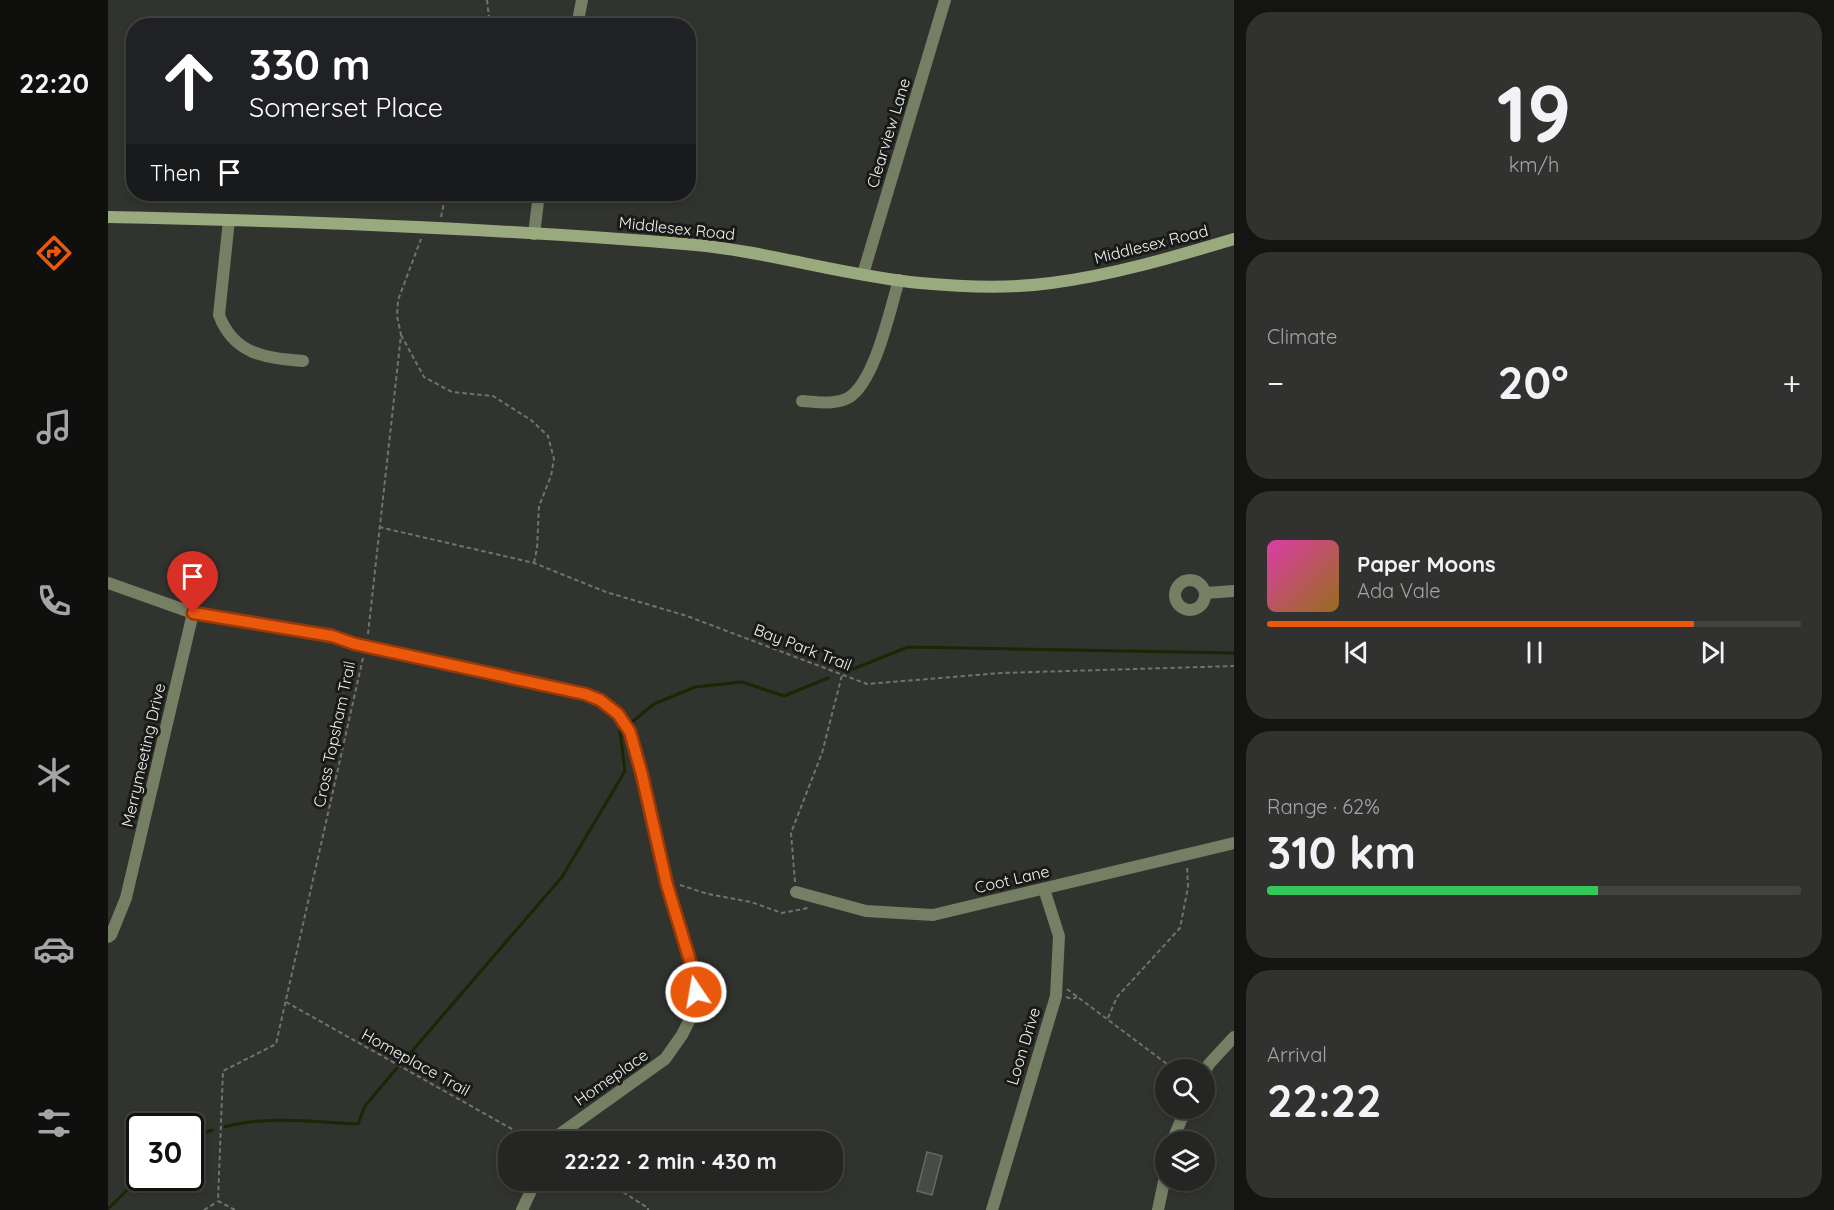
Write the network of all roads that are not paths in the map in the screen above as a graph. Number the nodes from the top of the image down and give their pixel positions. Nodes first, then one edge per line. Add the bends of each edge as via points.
1 (582, 0) edge
2 (945, 0) edge
3 (579, 18) edge
4 (538, 201) edge
5 (108, 217) edge
6 (229, 220) junction
7 (534, 234) junction
8 (1234, 239) edge
9 (863, 274) junction
10 (898, 280) junction
11 (303, 361) dead end
12 (802, 401) dead end
13 (108, 583) edge
14 (1234, 591) edge
15 (1205, 593) dead end
16 (193, 613) junction
17 (1234, 843) edge
18 (1044, 889) junction
19 (796, 892) road end
20 (108, 937) edge
21 (1234, 1037) edge
22 (1214, 1059) edge
23 (564, 1131) edge
24 (531, 1191) edge
25 (1162, 1191) edge
26 (522, 1210) edge
27 (992, 1210) edge
28 (1158, 1210) edge

1 - 3 street
2 - 9 street, Clearview Lane
4 - 7 street
5 - 6 main road, Middlesex Road
6 - 7 main road, Middlesex Road
6 - 11 street via 219,315 224,329 254,354
7 - 9 main road, Middlesex Road via 689,244
8 - 10 main road, Middlesex Road via 1156,262 1052,283 1003,286
9 - 10 main road, Middlesex Road
10 - 12 street via 884,333 865,380 851,397 843,400
13 - 16 street, Homeplace
14 - 15 street
16 - 20 street, Merrymeeting Drive via 126,898
16 - 23 street, Homeplace via 332,636 585,694 618,714 630,732 642,775 666,881 694,974 696,1007 665,1059
17 - 18 street, Coot Lane
18 - 19 street, Coot Lane via 933,915 866,911
18 - 27 street, Loon Drive via 1059,936 1056,996
21 - 22 street
24 - 26 street
25 - 28 street

